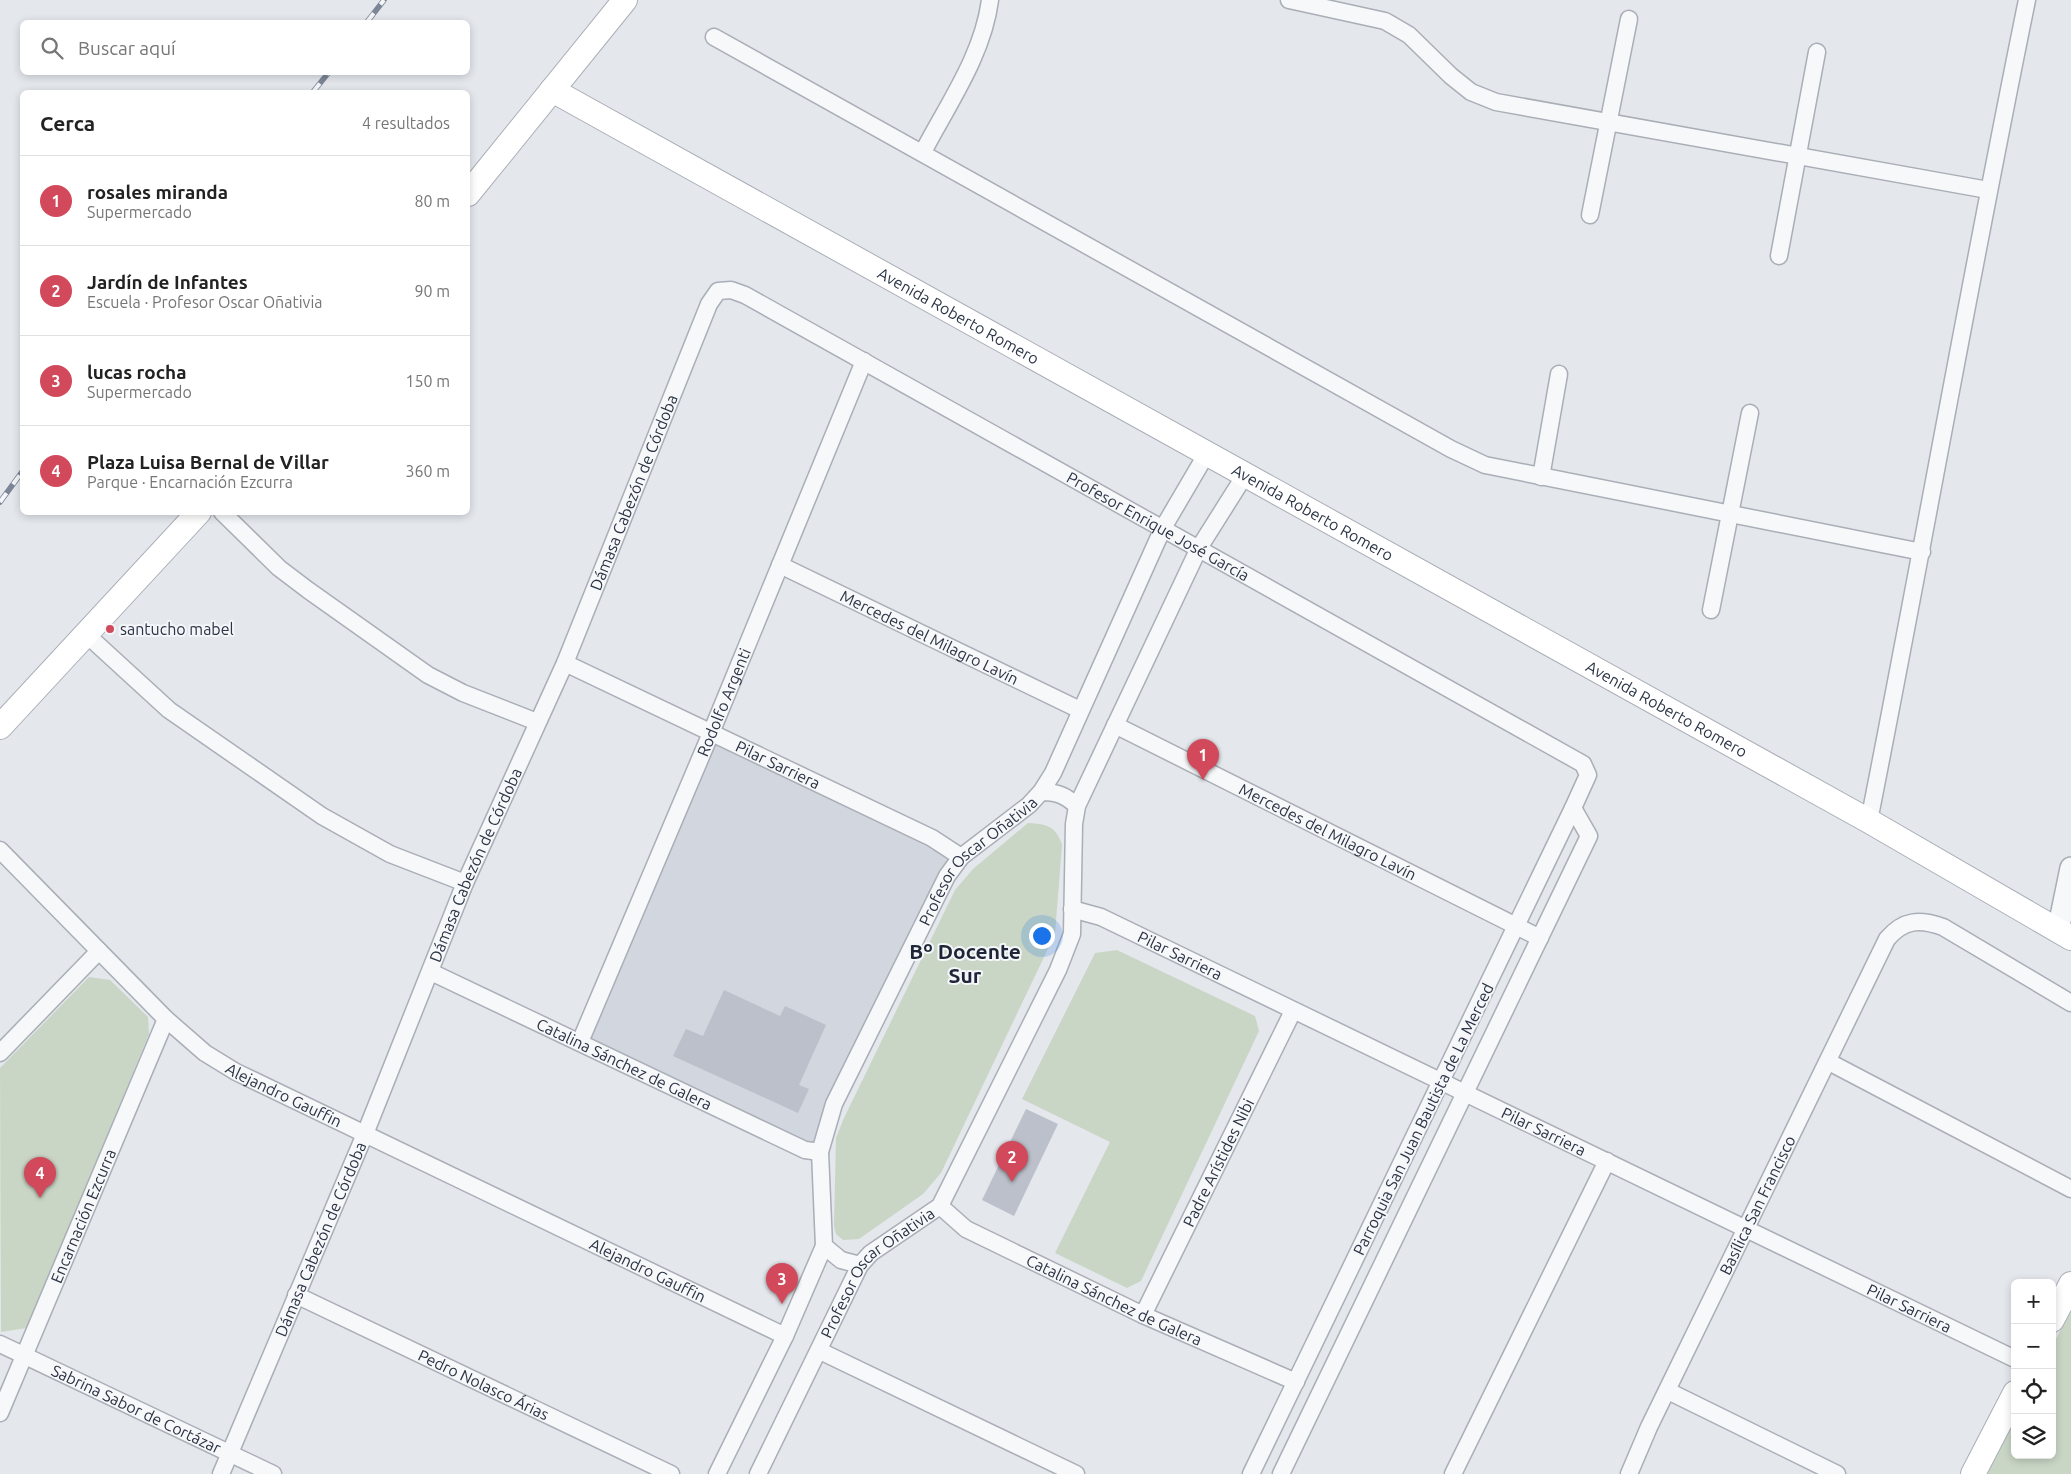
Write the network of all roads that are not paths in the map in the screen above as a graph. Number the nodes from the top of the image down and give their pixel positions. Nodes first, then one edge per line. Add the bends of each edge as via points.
1 (625, 0) edge
2 (990, 0) edge
3 (1289, 0) edge
4 (2027, 0) edge
5 (1629, 19) dead end
6 (714, 37) dead end
7 (1817, 52) dead end
8 (552, 90) junction
9 (1608, 122) junction
10 (923, 152) junction
11 (1798, 156) junction
12 (1988, 190) junction
13 (470, 192) edge
14 (1590, 215) dead end
15 (1779, 256) dead end
16 (731, 290) joint
17 (864, 361) junction
18 (1559, 374) dead end
19 (1750, 413) dead end
20 (1206, 454) junction
21 (1244, 475) junction
22 (1541, 477) junction
23 (1730, 514) junction
24 (196, 515) edge
25 (225, 515) edge
26 (1163, 528) junction
27 (1199, 548) junction
28 (1922, 552) junction
29 (780, 564) junction
30 (1712, 610) dead end
31 (86, 634) junction
32 (565, 663) junction
33 (1080, 710) junction
34 (537, 722) junction
35 (1116, 725) junction
36 (0, 727) edge
37 (711, 733) junction
38 (1584, 764) joint
39 (1041, 792) junction
40 (1077, 806) junction
41 (1573, 808) junction
42 (1869, 821) junction
43 (0, 850) edge
44 (961, 857) junction
45 (2071, 868) edge
46 (465, 883) junction
47 (1072, 909) junction
48 (1516, 925) junction
49 (2065, 935) edge
50 (1540, 938) junction
51 (99, 952) junction
52 (430, 972) junction
53 (2071, 1003) edge
54 (1293, 1011) junction
55 (166, 1019) junction
56 (580, 1042) junction
57 (0, 1053) edge
58 (1829, 1062) junction
59 (1442, 1082) junction
60 (1465, 1093) junction
61 (365, 1134) junction
62 (820, 1152) junction
63 (1607, 1161) junction
64 (2071, 1190) edge
65 (940, 1206) junction
66 (1746, 1229) junction
67 (824, 1246) junction
68 (860, 1265) junction
69 (2071, 1284) edge
70 (296, 1295) junction
71 (2056, 1312) edge
72 (1144, 1315) junction
73 (785, 1336) junction
74 (0, 1344) edge
75 (820, 1351) junction
76 (23, 1356) junction
77 (2011, 1357) edge
78 (1296, 1382) junction
79 (1668, 1391) junction
80 (2011, 1401) edge
81 (0, 1413) edge
82 (230, 1453) junction
83 (221, 1474) edge
84 (273, 1474) edge
85 (671, 1474) edge
86 (717, 1474) edge
87 (758, 1474) edge
88 (1076, 1474) edge
89 (1251, 1474) edge
90 (1281, 1474) edge
91 (1453, 1474) edge
92 (1629, 1474) edge
93 (1837, 1474) edge
94 (1973, 1474) edge

1 - 8 main road
2 - 10 street via 987,22 978,47
3 - 9 street via 1385,21 1409,36 1471,92 1496,102
4 - 12 street
5 - 9 street
6 - 10 street
7 - 11 street
8 - 13 main road
8 - 20 main road, Avenida Roberto Romero
9 - 11 street
9 - 14 street
10 - 22 street via 1451,449 1485,465
11 - 12 street
11 - 15 street
12 - 28 street
16 - 17 street, Profesor Enrique José García
16 - 32 street, Dámasa Cabezón de Córdoba via 718,291 709,304
17 - 26 street, Profesor Enrique José García
17 - 29 street, Rodolfo Argenti
18 - 22 street
19 - 23 street
20 - 21 main road, Avenida Roberto Romero
20 - 26 street, Profesor Oscar Oñativia
21 - 27 street, Profesor Oscar Oñativia
21 - 42 main road, Avenida Roberto Romero
22 - 23 street
23 - 28 street
23 - 30 street
24 - 31 main road
25 - 34 street via 279,568 428,675 463,693
26 - 27 street, Profesor Enrique José García
26 - 33 street, Profesor Oscar Oñativia
27 - 35 street, Profesor Oscar Oñativia
27 - 38 street, Profesor Enrique José García
28 - 42 street
29 - 33 street, Mercedes del Milagro Lavín
29 - 37 street, Rodolfo Argenti
31 - 36 main road
31 - 46 street via 169,710 322,816 390,854
32 - 34 street, Dámasa Cabezón de Córdoba
32 - 37 street, Pilar Sarriera
33 - 39 street, Profesor Oscar Oñativia via 1053,773
34 - 46 street, Dámasa Cabezón de Córdoba
35 - 40 street, Profesor Oscar Oñativia
35 - 48 street, Mercedes del Milagro Lavín
37 - 44 street, Pilar Sarriera via 932,838
37 - 56 street, Rodolfo Argenti
38 - 41 street, Parroquia San Juan Bautista de La Merced via 1588,775
39 - 40 street via 1058,792
39 - 44 street, Profesor Oscar Oñativia
40 - 47 street, Profesor Oscar Oñativia
41 - 48 street, Parroquia San Juan Bautista de La Merced
41 - 50 street via 1589,836
42 - 49 main road, Avenida Roberto Romero
43 - 51 street, Alejandro Gauffin
44 - 62 street, Profesor Oscar Oñativia via 947,876 834,1104
45 - 49 street
46 - 52 street, Dámasa Cabezón de Córdoba
47 - 54 street, Pilar Sarriera via 1101,917
47 - 65 street, Profesor Oscar Oñativia via 1072,934 1058,970
48 - 50 street, Mercedes del Milagro Lavín
48 - 59 street, Parroquia San Juan Bautista de La Merced
50 - 60 street
51 - 55 street, Alejandro Gauffin
51 - 57 street
52 - 56 street, Catalina Sánchez de Galera
52 - 61 street, Dámasa Cabezón de Córdoba
53 - 58 street, Basílica San Francisco via 1943,927 1924,921 1907,924 1896,929 1887,939
54 - 59 street, Pilar Sarriera
54 - 72 street, Padre Arístides Nibi
55 - 61 street, Alejandro Gauffin via 205,1053 236,1072
55 - 76 street, Encarnación Ezcurra
56 - 62 street, Catalina Sánchez de Galera via 806,1150
58 - 64 street
58 - 66 street, Basílica San Francisco
59 - 60 street, Pilar Sarriera
59 - 78 street, Parroquia San Juan Bautista de La Merced
60 - 63 street, Pilar Sarriera
60 - 90 street
61 - 70 street, Dámasa Cabezón de Córdoba
61 - 73 street, Alejandro Gauffin
62 - 67 street, Profesor Oscar Oñativia
63 - 66 street, Pilar Sarriera
63 - 91 street
65 - 68 street, Profesor Oscar Oñativia via 871,1253
65 - 72 street, Catalina Sánchez de Galera via 966,1229
66 - 77 street, Pilar Sarriera
66 - 79 street, Basílica San Francisco
67 - 68 street via 841,1260
67 - 73 street, Profesor Oscar Oñativia
68 - 75 street, Profesor Oscar Oñativia
69 - 71 main road
70 - 82 street, Dámasa Cabezón de Córdoba
70 - 85 street, Pedro Nolasco Árias
72 - 78 street, Catalina Sánchez de Galera
73 - 86 street, Profesor Oscar Oñativia
74 - 76 street, Sabrina Sabor de Cortázar
75 - 87 street, Profesor Oscar Oñativia
75 - 88 street
76 - 81 street, Encarnación Ezcurra
76 - 82 street, Sabrina Sabor de Cortázar
78 - 89 street, Parroquia San Juan Bautista de La Merced
79 - 92 street, Basílica San Francisco
79 - 93 street
80 - 94 main road
82 - 83 street, Dámasa Cabezón de Córdoba
82 - 84 street, Sabrina Sabor de Cortázar

